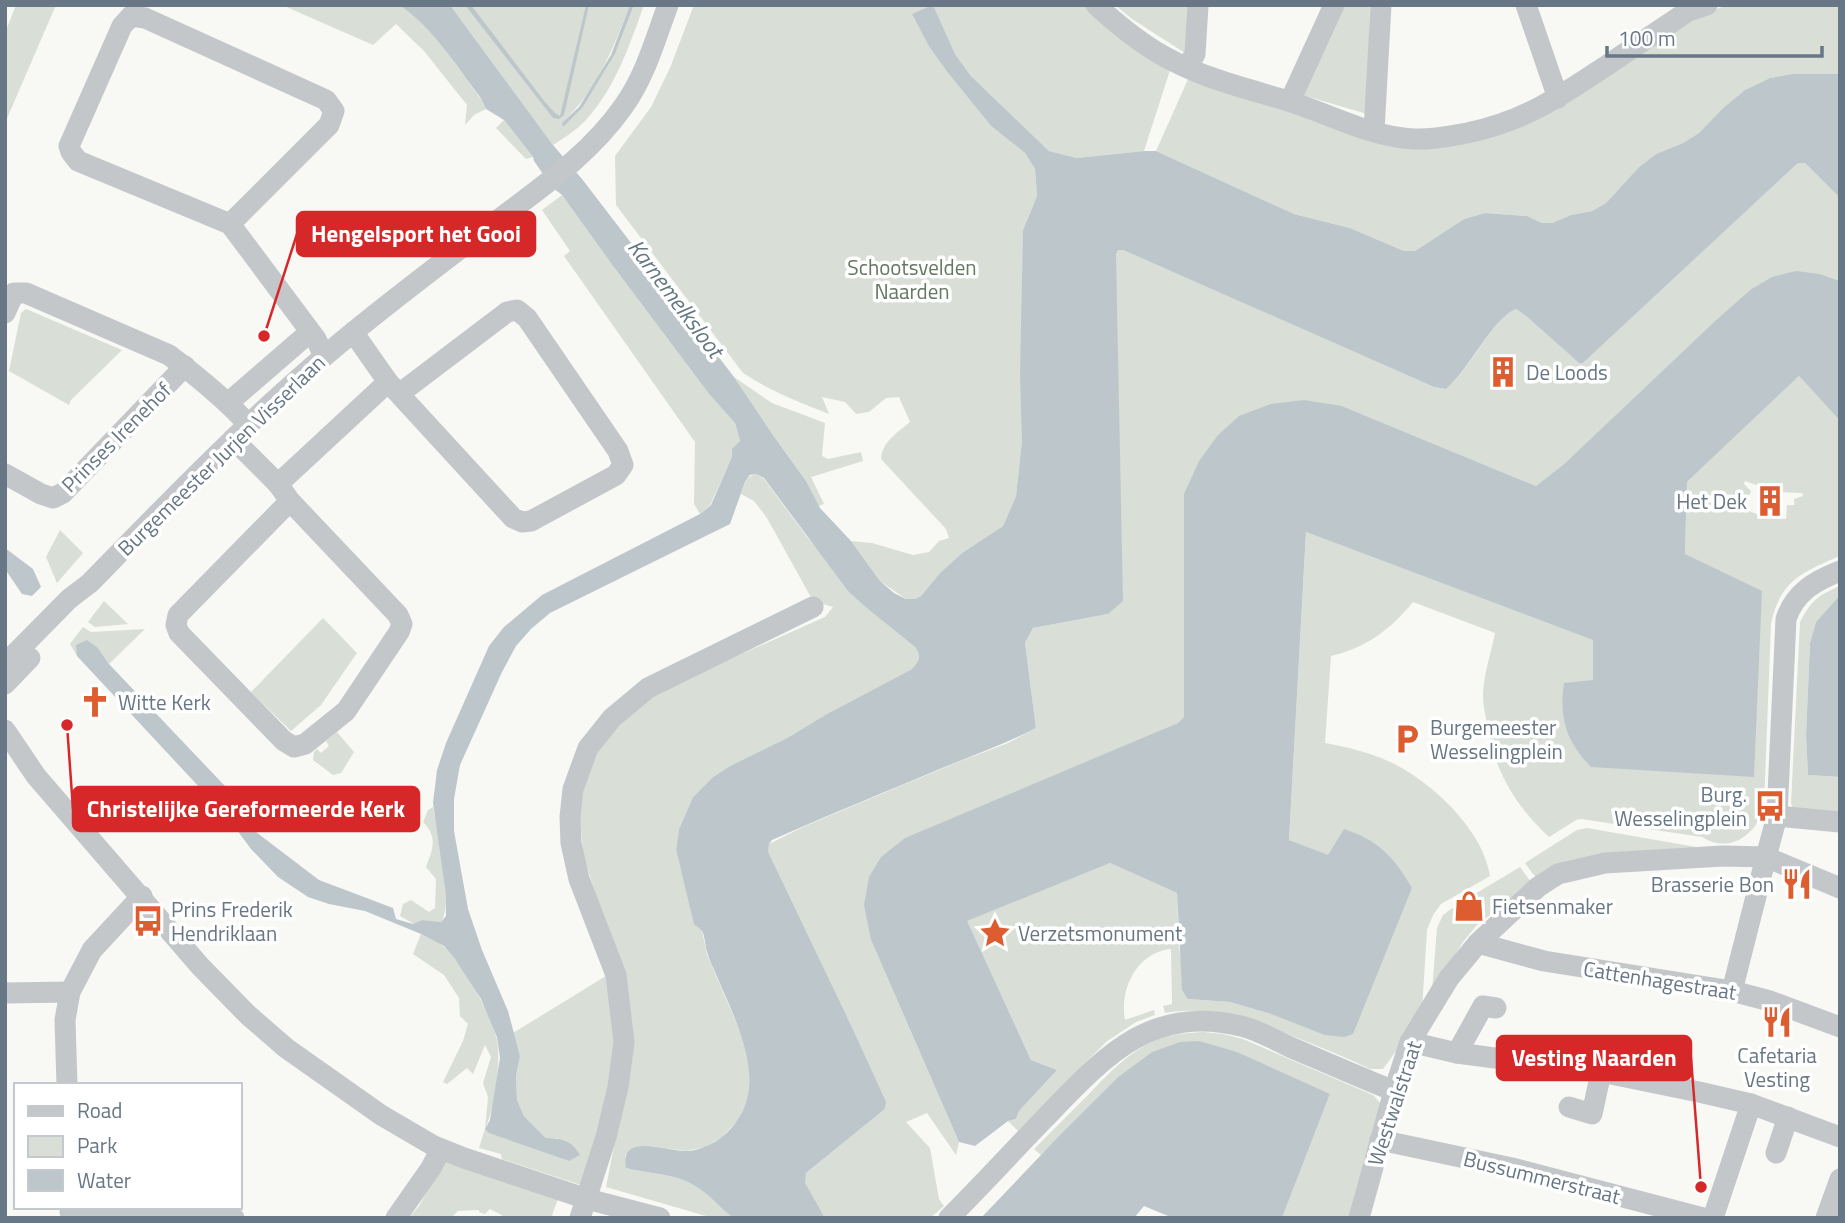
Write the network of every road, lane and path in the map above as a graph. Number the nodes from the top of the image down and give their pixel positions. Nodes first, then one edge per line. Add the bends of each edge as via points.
1 (668, 5) edge
2 (1096, 5) edge
3 (1198, 5) edge
4 (1335, 5) edge
5 (1381, 5) edge
6 (1526, 5) edge
7 (1707, 5) edge
8 (1187, 67) junction
9 (1558, 98) junction
10 (1290, 101) junction
11 (1374, 131) junction
12 (230, 224) junction
13 (5, 313) edge
14 (310, 332) junction
15 (353, 332) junction
16 (324, 356) junction
17 (185, 366) junction
18 (393, 388) junction
19 (228, 402) junction
20 (240, 431) junction
21 (5, 474) edge
22 (284, 493) junction
23 (1840, 571) edge
24 (90, 583) junction
25 (813, 607) dead end
26 (5, 664) edge
27 (5, 684) edge
28 (5, 730) edge
29 (1777, 816) junction
30 (1840, 822) edge
31 (1766, 857) junction
32 (1840, 888) edge
33 (142, 896) junction
34 (1478, 943) junction
35 (1732, 991) junction
36 (70, 992) junction
37 (5, 993) edge
38 (1496, 1008) dead end
39 (1840, 1027) edge
40 (1410, 1042) junction
41 (1457, 1053) junction
42 (1601, 1072) junction
43 (67, 1083) edge
44 (1394, 1091) junction
45 (1751, 1104) junction
46 (1569, 1107) dead end
47 (1788, 1117) junction
48 (1840, 1137) edge
49 (1380, 1140) junction
50 (441, 1149) junction
51 (1776, 1153) dead end
52 (1840, 1179) edge
53 (584, 1208) edge
54 (70, 1212) edge
55 (234, 1218) edge
56 (396, 1218) edge
57 (660, 1218) edge
58 (949, 1218) edge
59 (1359, 1218) edge
60 (1703, 1218) edge
61 (1713, 1218) edge
62 (1826, 1218) edge

1 - 15 street, Burgemeester Jurjen Visserlaan via 647,63 626,104 604,133
2 - 8 street via 1153,50
3 - 8 street via 1195,54
4 - 10 street
5 - 11 street
6 - 9 street
7 - 9 street via 1688,11
8 - 10 street
9 - 11 street via 1495,127 1452,136 1413,139
10 - 11 street
12 - 12 street via 78,161 71,152 69,146 122,26 131,16 145,18 326,100 334,111 330,125
12 - 14 street
13 - 17 street, Prinses Irenehof via 14,293 26,293
14 - 16 street
14 - 19 street, Burgemeester Jurjen Visserlaan
15 - 16 street, Burgemeester Jurjen Visserlaan
15 - 18 street
16 - 20 street, Burgemeester Jurjen Visserlaan
17 - 19 street, Prinses Irenehof
17 - 21 street, Prinses Irenehof via 63,493 53,498
18 - 18 street via 513,518 522,522 616,475 623,465 611,440 517,310 507,312
18 - 22 street via 328,438
19 - 20 street, Prinses Irenehof
20 - 22 street, Prinses Irenehof
20 - 24 street, Burgemeester Jurjen Visserlaan
22 - 22 street, Prinses Irenehof via 402,624 346,711 294,747 176,625 178,615
23 - 29 street via 1806,588 1786,619
24 - 26 street, Burgemeester Jurjen Visserlaan
24 - 27 street, Burgemeester Jurjen Visserlaan via 64,620
25 - 53 street via 648,688 612,718 588,748 573,789 571,843 579,879 615,975 624,1042 606,1137
28 - 33 street via 36,776
29 - 30 street
29 - 31 street
31 - 32 street
31 - 34 street, Westwalstraat via 1605,863 1558,874
31 - 35 street
33 - 36 street via 92,950
33 - 50 street via 200,966 286,1048 381,1115
34 - 35 street, Cattenhagestraat via 1544,961
34 - 40 street, Westwalstraat via 1449,978
35 - 39 street, Cattenhagestraat
36 - 37 street
36 - 43 street via 65,1020
38 - 41 street via 1483,1006
40 - 41 street
40 - 44 street, Westwalstraat
41 - 42 street
42 - 45 street
42 - 46 street via 1592,1114
44 - 49 street, Westwalstraat
44 - 58 street via 1244,1027 1209,1020 1164,1026 1134,1038 1085,1076
45 - 47 street
45 - 61 street
47 - 48 street
47 - 51 street
49 - 59 street, Westwalstraat
49 - 60 street, Bussummerstraat via 1512,1168
50 - 53 street
50 - 56 street
52 - 62 street
53 - 57 street
54 - 55 street via 203,1210

